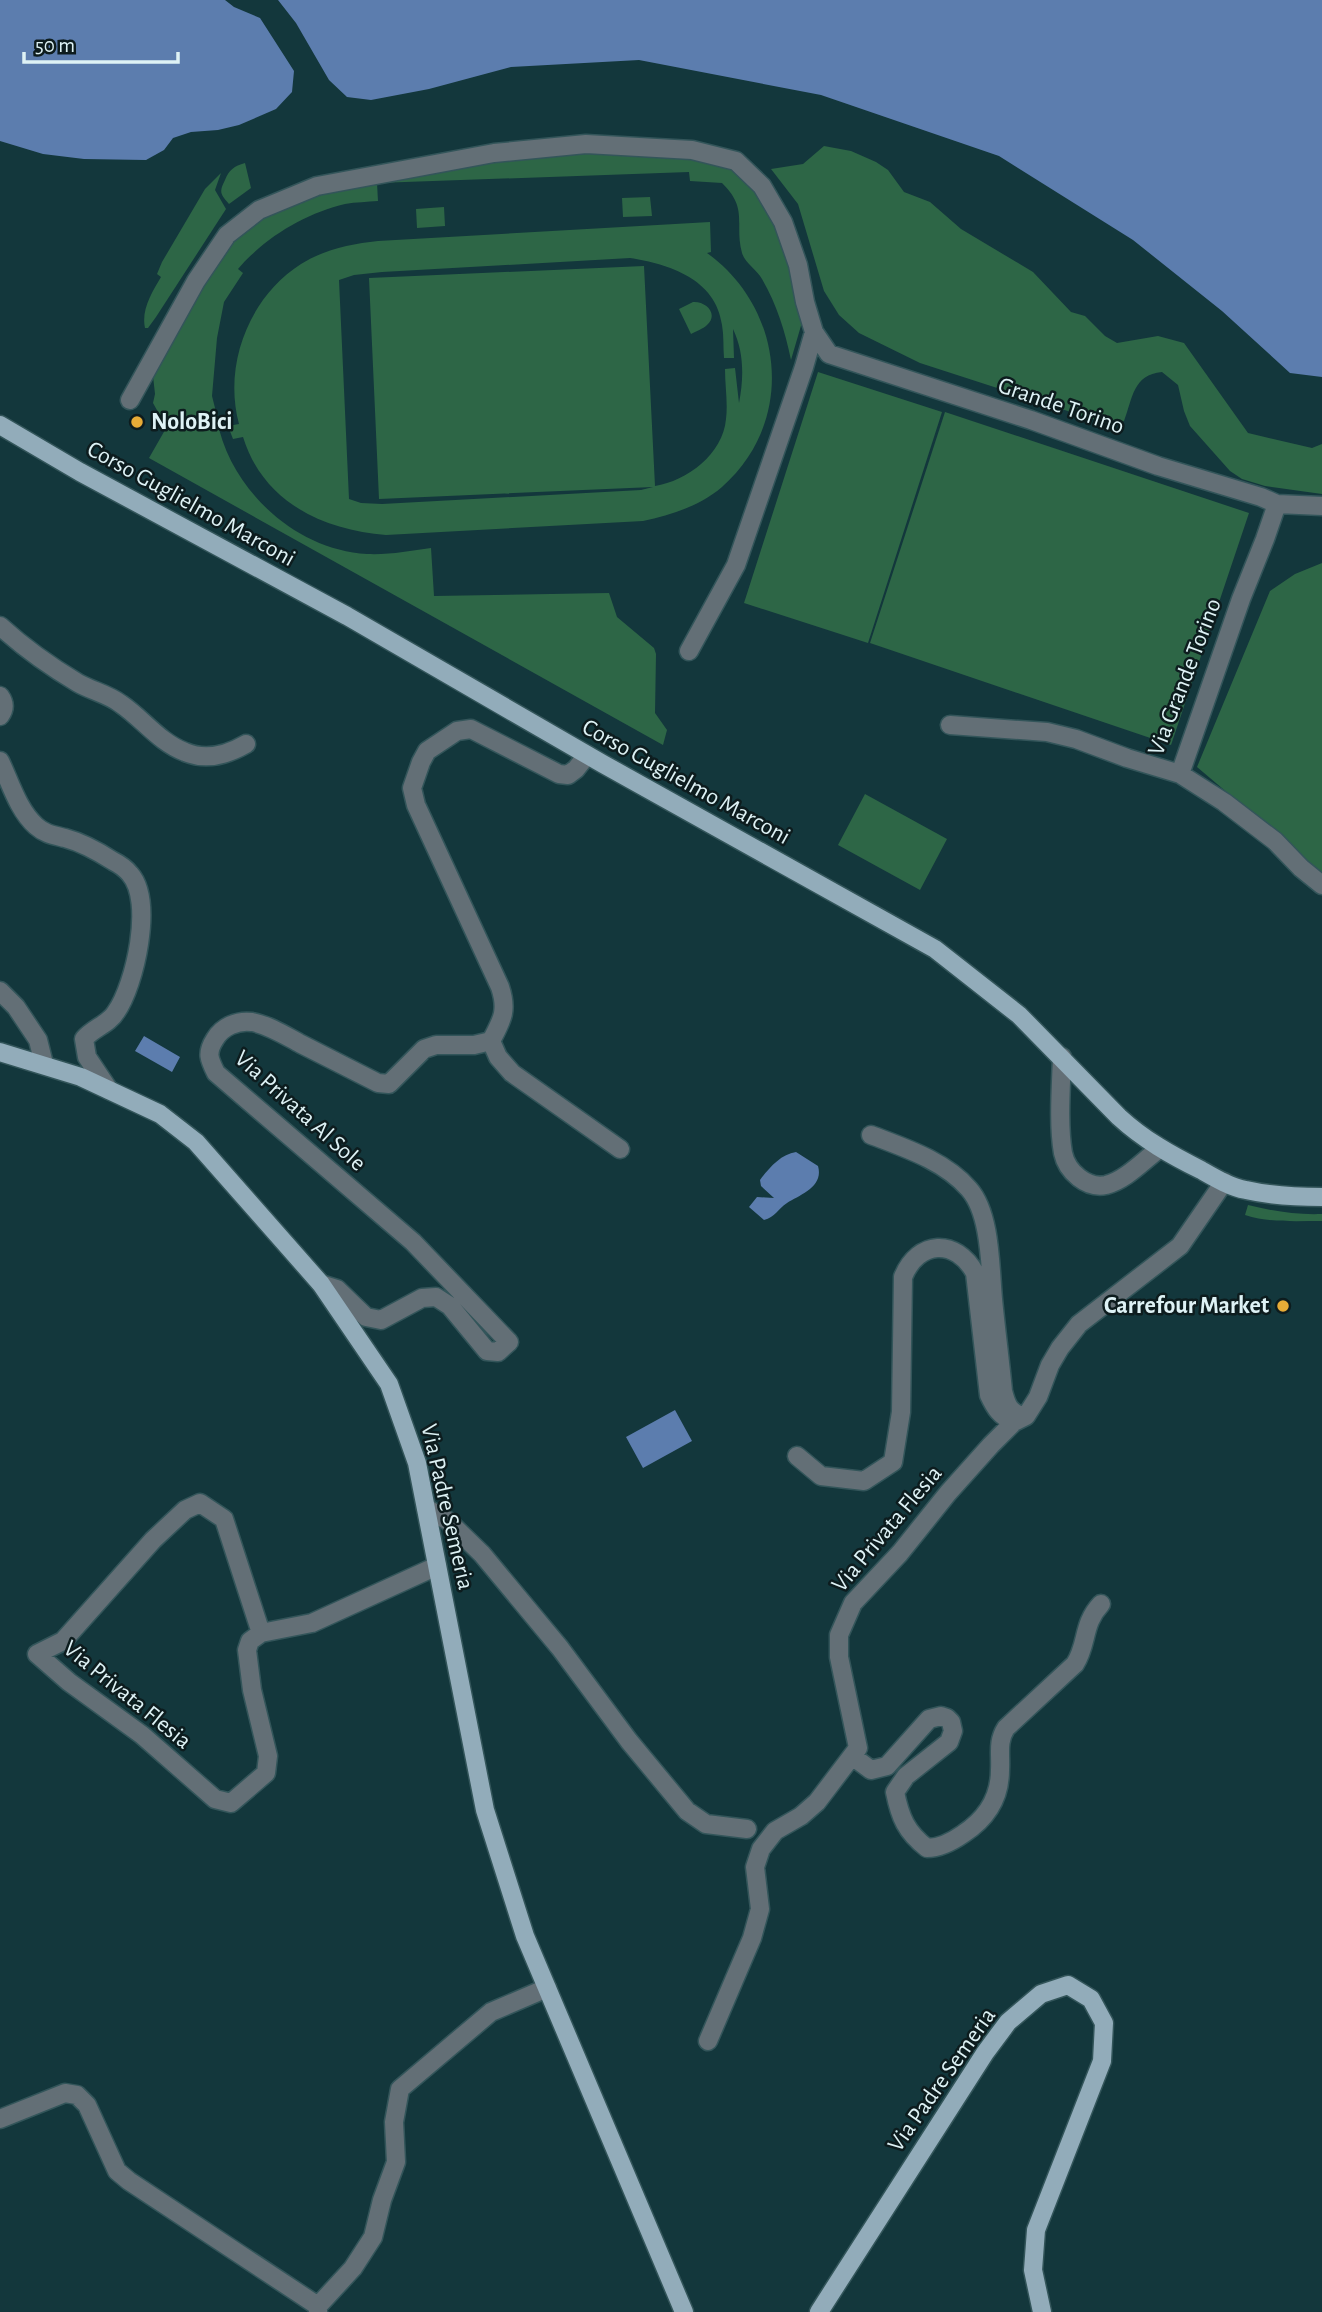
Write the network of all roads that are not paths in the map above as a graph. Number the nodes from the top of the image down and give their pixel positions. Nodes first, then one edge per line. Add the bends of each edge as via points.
1 (814, 332) junction
2 (130, 400) dead end
3 (0, 425) edge
4 (1277, 504) junction
5 (1322, 506) edge
6 (0, 626) edge
7 (689, 650) dead end
8 (0, 696) edge
9 (0, 716) edge
10 (950, 725) dead end
11 (246, 744) dead end
12 (587, 755) junction
13 (0, 761) edge
14 (1180, 774) junction
15 (1322, 885) edge
16 (0, 990) edge
17 (491, 1041) junction
18 (0, 1052) edge
19 (1062, 1057) junction
20 (44, 1064) junction
21 (109, 1090) junction
22 (871, 1135) dead end
23 (620, 1149) dead end
24 (1159, 1149) junction
25 (1224, 1182) junction
26 (1322, 1197) edge
27 (321, 1284) junction
28 (1020, 1419) junction
29 (797, 1456) dead end
30 (426, 1508) junction
31 (437, 1566) junction
32 (1101, 1604) dead end
33 (261, 1633) junction
34 (852, 1756) junction
35 (747, 1829) dead end
36 (547, 1988) junction
37 (708, 2041) dead end
38 (0, 2119) edge
39 (318, 2309) edge
40 (684, 2312) edge
41 (819, 2312) edge
42 (1042, 2312) edge

1 - 2 street via 783,222 762,186 736,161 692,150 586,144 494,153 317,186 259,210 227,235
1 - 4 street, Grande Torino via 829,354
1 - 7 street via 736,565
3 - 12 main road, Corso Guglielmo Marconi via 347,616
4 - 5 street
4 - 14 street, Via Grande Torino
6 - 11 street via 60,672 118,701 163,741 186,753 217,757
8 - 9 street via 4,710
10 - 14 street, Via Grande Torino via 1048,732
12 - 17 street via 568,775 559,774 471,730 457,731 427,751 412,788 503,995 503,1016
12 - 19 main road, Corso Guglielmo Marconi via 935,949 1019,1015
13 - 21 street via 35,825 113,861 130,873 138,891 142,923 135,967 114,1016 83,1044
14 - 15 street via 1275,841
16 - 20 street via 38,1040
17 - 23 street via 512,1073
17 - 27 street, Via Privata Al Sole via 424,1049 389,1084 378,1083 252,1022 227,1027 218,1034 209,1048 216,1073 413,1242 509,1342 498,1352 487,1351 450,1306 436,1297 422,1298 381,1320 366,1317 337,1289
18 - 20 main road, Via Padre Semeria
19 - 24 main road, Corso Guglielmo Marconi via 1119,1117
19 - 24 street via 1063,1156 1080,1180 1105,1185 1121,1179
20 - 21 main road, Via Padre Semeria
21 - 27 main road, Via Padre Semeria via 160,1114 196,1142
22 - 28 street via 957,1176 971,1192 986,1228 1003,1391 1006,1403
24 - 25 main road, Corso Guglielmo Marconi
25 - 26 main road, Corso Guglielmo Marconi via 1284,1197
25 - 28 street, Via Privata Flesia via 1180,1246 1079,1324 1055,1356 1038,1398
27 - 30 main road, Via Padre Semeria via 389,1384 417,1463
28 - 29 street via 1003,1417 989,1395 975,1273 960,1254 937,1248 915,1256 903,1276 901,1412 893,1462 864,1481 821,1476
28 - 34 street, Via Privata Flesia via 948,1493 845,1616 839,1657 858,1748
30 - 31 main road, Via Padre Semeria
30 - 35 street via 449,1521 482,1554 681,1805 706,1824
31 - 33 street via 312,1623
31 - 36 main road, Via Padre Semeria via 485,1811 525,1936
32 - 34 street via 1087,1624 1075,1664 999,1739 1000,1772 992,1807 960,1836 927,1847 909,1832 895,1792 906,1776 949,1742 954,1731 947,1718 929,1719 887,1766 871,1770
33 - 33 street, Via Privata Flesia via 247,1650 268,1756 266,1773 230,1803 215,1799 142,1735 37,1654 63,1641 153,1540 185,1510 200,1503 224,1519
34 - 37 street via 817,1802 775,1831 761,1849 755,1867 760,1909 752,1938
36 - 39 street via 491,2012 400,2089 394,2122 396,2162 373,2237
36 - 40 main road, Via Padre Semeria
38 - 39 street via 65,2093 76,2095 87,2105 117,2171
41 - 42 main road, Via Padre Semeria via 1008,2022 1041,1994 1068,1985 1091,1999 1104,2023 1102,2061 1036,2230 1033,2270

